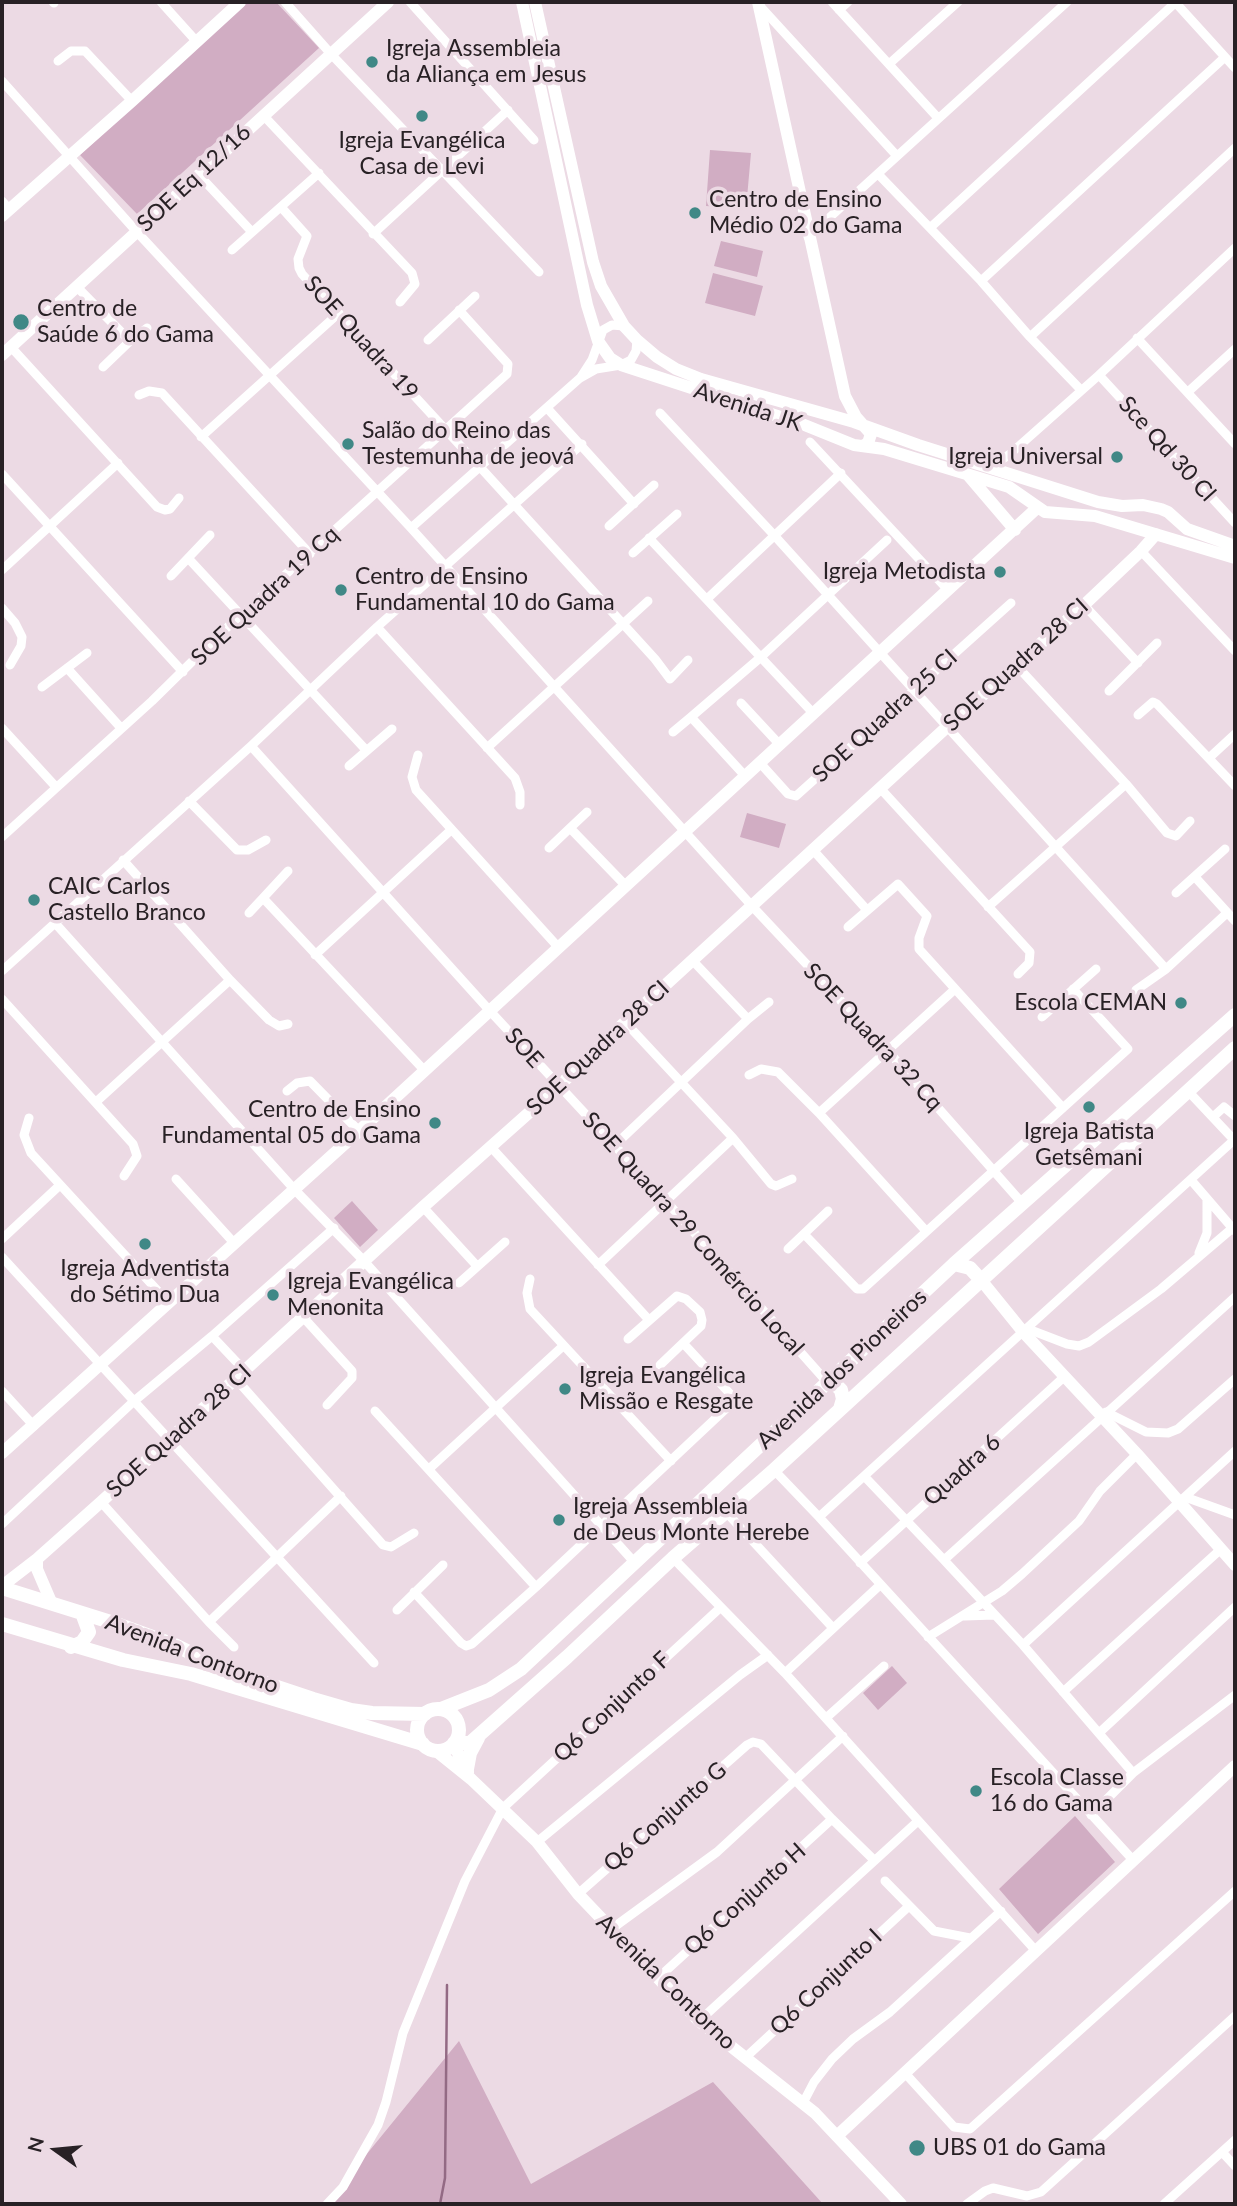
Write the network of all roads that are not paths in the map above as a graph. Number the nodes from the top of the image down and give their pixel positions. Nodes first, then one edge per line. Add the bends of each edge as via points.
1 (162, 2) edge
2 (240, 2) edge
3 (285, 2) edge
4 (388, 2) edge
5 (410, 2) edge
6 (522, 2) edge
7 (535, 2) edge
8 (832, 2) edge
9 (848, 2) edge
10 (958, 2) edge
11 (1067, 2) edge
12 (1175, 2) edge
13 (759, 3) edge
14 (839, 10) junction
15 (197, 42) junction
16 (331, 54) junction
17 (1226, 57) junction
18 (58, 61) dead end
19 (889, 64) junction
20 (1235, 68) edge
21 (2, 81) edge
22 (132, 101) junction
23 (508, 110) junction
24 (263, 115) junction
25 (938, 118) junction
26 (534, 140) dead end
27 (1235, 148) edge
28 (69, 156) junction
29 (897, 156) junction
30 (442, 169) junction
31 (320, 173) junction
32 (198, 174) junction
33 (878, 174) junction
34 (281, 207) junction
35 (4, 208) edge
36 (931, 227) junction
37 (136, 231) junction
38 (252, 232) junction
39 (373, 234) junction
40 (808, 237) junction
41 (1235, 248) edge
42 (232, 250) dead end
43 (539, 272) dead end
44 (982, 281) junction
45 (77, 287) junction
46 (475, 296) dead end
47 (400, 302) dead end
48 (459, 310) junction
49 (339, 313) junction
50 (624, 326) junction
51 (147, 328) dead end
52 (1030, 337) junction
53 (1138, 338) junction
54 (428, 340) dead end
55 (637, 340) junction
56 (130, 341) junction
57 (598, 341) junction
58 (1235, 349) edge
59 (6, 351) edge
60 (621, 365) junction
61 (103, 367) dead end
62 (1099, 375) junction
63 (269, 376) junction
64 (580, 378) junction
65 (1081, 390) junction
66 (1189, 391) junction
67 (139, 395) dead end
68 (845, 396) junction
69 (547, 408) junction
70 (660, 413) dead end
71 (841, 420) junction
72 (868, 428) junction
73 (446, 431) junction
74 (201, 437) junction
75 (835, 437) junction
76 (810, 442) dead end
77 (1235, 443) edge
78 (582, 444) junction
79 (863, 446) junction
80 (1010, 454) junction
81 (118, 463) junction
82 (480, 467) junction
83 (991, 467) junction
84 (841, 472) junction
85 (1009, 473) junction
86 (2, 474) edge
87 (968, 475) junction
88 (1039, 484) junction
89 (654, 485) dead end
90 (379, 493) junction
91 (179, 498) dead end
92 (634, 504) junction
93 (513, 505) junction
94 (1033, 505) junction
95 (677, 514) dead end
96 (1174, 517) junction
97 (1235, 523) edge
98 (48, 526) junction
99 (609, 526) dead end
100 (411, 528) junction
101 (1015, 530) junction
102 (773, 534) junction
103 (1161, 535) junction
104 (210, 536) dead end
105 (649, 538) junction
106 (887, 540) dead end
107 (1234, 544) edge
108 (1141, 551) junction
109 (634, 553) dead end
110 (310, 554) junction
111 (188, 558) junction
112 (1235, 558) edge
113 (446, 568) junction
114 (2, 570) edge
115 (171, 576) dead end
116 (948, 590) junction
117 (828, 595) junction
118 (707, 598) junction
119 (648, 601) dead end
120 (1011, 603) dead end
121 (1084, 605) junction
122 (2, 608) edge
123 (243, 616) junction
124 (622, 624) junction
125 (377, 627) junction
126 (1157, 643) dead end
127 (1235, 651) edge
128 (87, 653) dead end
129 (880, 654) junction
130 (761, 657) junction
131 (688, 660) dead end
132 (1138, 663) junction
133 (10, 665) dead end
134 (1016, 665) junction
135 (67, 668) junction
136 (183, 672) junction
137 (552, 686) junction
138 (42, 687) dead end
139 (311, 690) junction
140 (914, 691) junction
141 (1109, 691) dead end
142 (741, 703) dead end
143 (813, 713) junction
144 (1138, 715) dead end
145 (691, 717) junction
146 (948, 726) junction
147 (2, 728) edge
148 (121, 728) junction
149 (392, 729) dead end
150 (673, 732) dead end
151 (1235, 734) edge
152 (780, 745) junction
153 (251, 746) junction
154 (487, 748) junction
155 (366, 750) junction
156 (418, 755) dead end
157 (1209, 758) junction
158 (761, 764) junction
159 (349, 766) dead end
160 (746, 777) junction
161 (1126, 784) junction
162 (1235, 786) edge
163 (56, 787) junction
164 (880, 788) junction
165 (189, 801) junction
166 (520, 805) dead end
167 (587, 812) dead end
168 (1190, 821) dead end
169 (570, 828) junction
170 (451, 830) junction
171 (685, 832) junction
172 (2, 837) edge
173 (266, 840) dead end
174 (1055, 846) junction
175 (549, 848) dead end
176 (1225, 849) dead end
177 (813, 850) junction
178 (123, 860) junction
179 (288, 871) dead end
180 (1195, 877) junction
181 (625, 886) junction
182 (385, 892) junction
183 (1176, 893) dead end
184 (263, 898) junction
185 (752, 906) junction
186 (988, 907) junction
187 (867, 910) junction
188 (1227, 912) junction
189 (249, 913) dead end
190 (1235, 921) edge
191 (55, 923) junction
192 (848, 927) dead end
193 (559, 948) junction
194 (315, 955) junction
195 (692, 961) junction
196 (1096, 969) dead end
197 (1166, 969) junction
198 (2, 971) edge
199 (1018, 974) dead end
200 (230, 980) junction
201 (1073, 989) junction
202 (1136, 989) dead end
203 (954, 990) junction
204 (2, 999) edge
205 (769, 1002) dead end
206 (490, 1011) junction
207 (1235, 1015) edge
208 (1042, 1017) dead end
209 (748, 1019) junction
210 (625, 1022) junction
211 (288, 1024) dead end
212 (162, 1041) junction
213 (1235, 1048) edge
214 (887, 1050) junction
215 (424, 1070) junction
216 (749, 1075) dead end
217 (1164, 1080) junction
218 (681, 1081) junction
219 (559, 1086) junction
220 (287, 1090) dead end
221 (1188, 1091) junction
222 (96, 1102) junction
223 (1063, 1108) junction
224 (820, 1113) junction
225 (1235, 1116) edge
226 (1213, 1117) junction
227 (29, 1118) dead end
228 (1113, 1123) junction
229 (1147, 1127) junction
230 (359, 1132) junction
231 (733, 1138) junction
232 (1235, 1141) edge
233 (615, 1145) junction
234 (490, 1146) junction
235 (994, 1169) junction
236 (124, 1176) dead end
237 (176, 1179) dead end
238 (792, 1179) dead end
239 (1191, 1180) junction
240 (60, 1185) junction
241 (1081, 1187) junction
242 (294, 1189) junction
243 (1207, 1199) junction
244 (666, 1201) junction
245 (1022, 1203) junction
246 (423, 1207) junction
247 (828, 1211) dead end
248 (334, 1228) junction
249 (1234, 1229) edge
250 (926, 1231) junction
251 (804, 1234) junction
252 (2, 1239) edge
253 (505, 1242) dead end
254 (235, 1244) junction
255 (788, 1249) dead end
256 (2, 1257) edge
257 (1196, 1258) junction
258 (364, 1261) junction
259 (954, 1264) junction
260 (598, 1265) junction
261 (477, 1266) junction
262 (530, 1279) dead end
263 (981, 1280) junction
264 (459, 1283) dead end
265 (1235, 1297) edge
266 (998, 1301) junction
267 (168, 1302) junction
268 (958, 1302) junction
269 (905, 1310) junction
270 (303, 1317) junction
271 (649, 1320) junction
272 (927, 1331) junction
273 (1026, 1331) junction
274 (212, 1336) junction
275 (628, 1339) dead end
276 (683, 1343) junction
277 (563, 1346) junction
278 (101, 1365) junction
279 (660, 1365) dead end
280 (240, 1375) junction
281 (1064, 1377) junction
282 (1235, 1379) edge
283 (827, 1382) junction
284 (2, 1391) edge
285 (132, 1402) junction
286 (327, 1405) dead end
287 (496, 1409) junction
288 (840, 1409) junction
289 (375, 1411) dead end
290 (1104, 1414) junction
291 (34, 1426) junction
292 (168, 1440) junction
293 (1235, 1451) edge
294 (2, 1453) edge
295 (1137, 1454) junction
296 (671, 1461) junction
297 (429, 1469) junction
298 (774, 1470) junction
299 (865, 1476) junction
300 (341, 1496) junction
301 (1182, 1500) junction
302 (101, 1502) junction
303 (726, 1512) junction
304 (1235, 1515) edge
305 (819, 1517) junction
306 (908, 1520) junction
307 (2, 1524) edge
308 (602, 1525) junction
309 (414, 1533) dead end
310 (1221, 1549) junction
311 (277, 1558) junction
312 (673, 1558) junction
313 (37, 1559) junction
314 (944, 1560) junction
315 (635, 1563) junction
316 (860, 1563) junction
317 (443, 1565) dead end
318 (1235, 1565) edge
319 (880, 1585) junction
320 (2, 1587) edge
321 (536, 1587) junction
322 (414, 1592) junction
323 (982, 1602) junction
324 (52, 1604) junction
325 (721, 1607) junction
326 (1235, 1607) edge
327 (397, 1610) dead end
328 (82, 1613) junction
329 (994, 1615) junction
330 (963, 1616) junction
331 (209, 1622) junction
332 (2, 1624) edge
333 (833, 1628) junction
334 (928, 1637) junction
335 (550, 1640) junction
336 (1023, 1645) junction
337 (71, 1647) junction
338 (234, 1647) dead end
339 (768, 1655) junction
340 (567, 1657) junction
341 (374, 1662) dead end
342 (884, 1666) dead end
343 (785, 1673) junction
344 (1063, 1692) junction
345 (1235, 1695) edge
346 (441, 1709) junction
347 (425, 1714) junction
348 (826, 1718) junction
349 (1099, 1733) junction
350 (480, 1734) junction
351 (842, 1736) junction
352 (454, 1743) junction
353 (429, 1747) junction
354 (1235, 1766) edge
355 (1133, 1773) junction
356 (469, 1774) junction
357 (795, 1780) junction
358 (503, 1808) junction
359 (1091, 1815) junction
360 (832, 1819) junction
361 (918, 1821) junction
362 (537, 1842) junction
363 (874, 1860) junction
364 (1132, 1860) junction
365 (885, 1881) dead end
366 (1235, 1891) edge
367 (578, 1894) junction
368 (908, 1907) junction
369 (1001, 1911) junction
370 (610, 1930) junction
371 (970, 1938) junction
372 (1036, 1951) junction
373 (658, 1978) junction
374 (1235, 2016) edge
375 (699, 2021) junction
376 (744, 2058) junction
377 (904, 2072) junction
378 (803, 2103) junction
379 (838, 2135) junction
380 (1235, 2140) edge
381 (1222, 2152) junction
382 (1235, 2166) edge
383 (327, 2204) edge
384 (901, 2204) edge
385 (967, 2204) edge
386 (1164, 2204) edge

1 - 15 street
2 - 15 street
3 - 16 street
4 - 16 street, SOE Eq 12/16
5 - 23 street
6 - 57 street, Avenida JK
7 - 50 street, Avenida JK via 593,262
8 - 14 street
9 - 14 street
10 - 19 street
11 - 25 street
12 - 17 street
12 - 36 street
13 - 29 street
13 - 40 street
14 - 19 street
15 - 22 street
16 - 24 street, SOE Eq 12/16
16 - 30 street
17 - 20 street
17 - 44 street
18 - 22 street via 71,51 85,51
19 - 25 street
21 - 28 street
22 - 28 street
23 - 26 street
23 - 30 street
24 - 31 street
24 - 32 street, SOE Eq 12/16
25 - 29 street
27 - 52 street
28 - 35 street
28 - 37 street
29 - 33 street
30 - 39 street
30 - 43 street
31 - 34 street
31 - 39 street
32 - 37 street, SOE Eq 12/16
32 - 38 street
33 - 36 street
33 - 40 street
34 - 38 street
34 - 49 street, SOE Quadra 19 via 307,236 299,268
36 - 44 street
37 - 45 street, SOE Eq 12/16
37 - 63 street
38 - 42 street
39 - 47 street via 415,279
40 - 68 street
41 - 53 street
44 - 52 street
45 - 56 street
45 - 59 street, SOE Eq 12/16
46 - 48 street
48 - 54 street
48 - 73 street via 509,369
49 - 63 street
49 - 73 street, SOE Quadra 19
50 - 55 street, Avenida JK
50 - 57 street via 606,327
51 - 56 street
52 - 65 street
53 - 62 street
53 - 66 street
55 - 60 street via 631,360
55 - 71 street, Avenida JK via 676,369 701,379
56 - 61 street
57 - 60 street, Avenida JK
57 - 64 street
58 - 66 street
59 - 81 street
60 - 64 street via 596,369
60 - 75 street, Avenida JK
62 - 65 street
62 - 97 street, Sce Qd 30 Cl
63 - 74 street
63 - 90 street
64 - 69 street
65 - 80 street
66 - 77 street
67 - 74 street via 162,393
68 - 71 street
68 - 72 street
69 - 78 street
69 - 82 street
70 - 102 street
71 - 72 street, Avenida JK
71 - 75 street
72 - 79 street via 870,439
72 - 83 street, Avenida JK
73 - 82 street, SOE Quadra 19
73 - 90 street
74 - 110 street
75 - 79 street, Avenida JK
76 - 84 street
78 - 92 street
78 - 93 street
79 - 87 street, Avenida JK
80 - 83 street
80 - 85 street
81 - 91 street via 161,509 170,509
81 - 98 street
82 - 93 street, SOE Quadra 19
82 - 100 street
83 - 85 street, Avenida JK
84 - 102 street
84 - 116 street
85 - 88 street, Avenida JK
86 - 98 street
87 - 94 street, Avenida JK via 1017,490
87 - 101 street
88 - 94 street via 1031,490
88 - 96 street, Avenida JK via 1109,504 1152,506
89 - 92 street
90 - 100 street
90 - 110 street, SOE Quadra 19 Cq
92 - 99 street
93 - 113 street
93 - 124 street, SOE Quadra 19
94 - 101 street
94 - 103 street, Avenida JK via 1051,513 1095,516
95 - 105 street
96 - 103 street, SOE Quadra 28 CI via 1174,529
96 - 107 street, Avenida JK via 1187,529
98 - 114 street
98 - 136 street
100 - 113 street
101 - 116 street
102 - 117 street
102 - 118 street
103 - 108 street, SOE Quadra 28 CI
103 - 112 street, Avenida JK
104 - 111 street
105 - 109 street
105 - 118 street
106 - 117 street
108 - 121 street, SOE Quadra 28 CI
108 - 127 street
110 - 123 street, SOE Quadra 19 Cq
111 - 115 street
111 - 123 street
113 - 125 street
113 - 137 street
116 - 129 street
117 - 129 street
117 - 130 street
118 - 130 street
119 - 124 street
120 - 140 street, SOE Quadra 25 CI
121 - 132 street
121 - 134 street, SOE Quadra 28 CI
122 - 133 street via 22,637
123 - 136 street, SOE Quadra 19 Cq
123 - 139 street
124 - 131 street, SOE Quadra 19 via 670,679
124 - 137 street
125 - 139 street
125 - 154 street
126 - 132 street
128 - 135 street
129 - 140 street
129 - 143 street
130 - 143 street
130 - 145 street
132 - 141 street
134 - 146 street, SOE Quadra 28 CI
134 - 161 street
135 - 138 street
135 - 148 street
136 - 148 street, SOE Quadra 19 Cq
137 - 154 street
137 - 171 street
139 - 153 street
139 - 155 street
140 - 146 street
140 - 158 street, SOE Quadra 25 CI via 796,796 788,794
142 - 152 street
143 - 152 street
144 - 157 street via 1153,702 1157,704
145 - 150 street
145 - 160 street
146 - 164 street, SOE Quadra 28 CI
146 - 174 street
147 - 163 street
148 - 163 street, SOE Quadra 19 Cq
149 - 155 street
151 - 157 street
152 - 158 street
153 - 165 street
153 - 182 street, SOE
154 - 166 street via 515,778
155 - 159 street
156 - 170 street via 412,783
157 - 162 street
158 - 160 street
160 - 171 street
161 - 168 street via 1172,836
161 - 174 street
163 - 172 street, SOE Quadra 19 Cq
164 - 177 street, SOE Quadra 28 CI
164 - 186 street
165 - 173 street via 237,850 248,850
165 - 178 street
167 - 169 street
169 - 175 street
169 - 181 street
170 - 182 street
170 - 193 street
171 - 181 street
171 - 185 street
174 - 186 street
174 - 197 street
176 - 180 street
177 - 185 street, SOE Quadra 28 CI
177 - 187 street
178 - 191 street
178 - 200 street
179 - 184 street
180 - 183 street
180 - 188 street
181 - 193 street
182 - 194 street
182 - 206 street, SOE
184 - 189 street
184 - 194 street
185 - 195 street, SOE Quadra 28 CI
185 - 214 street, SOE Quadra 32 Cq
186 - 199 street via 1030,952 1029,963
187 - 192 street
187 - 203 street via 898,884 928,916 919,949
188 - 190 street
188 - 197 street
191 - 198 street
191 - 212 street
193 - 206 street
194 - 215 street
195 - 209 street
195 - 210 street, SOE Quadra 28 CI
196 - 201 street
197 - 202 street
200 - 211 street via 269,1020 279,1026
200 - 212 street
201 - 208 street
201 - 223 street via 1128,1049
203 - 214 street
203 - 223 street
204 - 222 street
205 - 209 street
206 - 215 street
206 - 219 street, SOE
207 - 217 main road, Avenida dos Pioneiros
209 - 218 street
210 - 218 street
210 - 219 street, SOE Quadra 28 CI
212 - 222 street
212 - 242 street
213 - 221 main road, Avenida dos Pioneiros
214 - 224 street
214 - 235 street, SOE Quadra 32 Cq
215 - 230 street
216 - 224 street via 761,1069 778,1072
217 - 228 main road, Avenida dos Pioneiros
217 - 229 main road via 1159,1094 1131,1118 1135,1125
218 - 231 street
218 - 233 street
219 - 233 street, SOE Quadra 29 Comércio Local
219 - 234 street, SOE Quadra 28 CI
220 - 230 street via 310,1081
221 - 226 street
221 - 229 main road, Avenida dos Pioneiros
222 - 236 street via 137,1152
223 - 235 street
224 - 250 street
225 - 226 street via 1224,1107
226 - 232 street
227 - 240 street via 25,1142
228 - 241 main road via 1122,1124 1129,1137 1083,1179
228 - 245 main road, Avenida dos Pioneiros
229 - 241 main road, Avenida dos Pioneiros
230 - 242 street
231 - 238 street via 771,1184
231 - 244 street
232 - 239 street
233 - 244 street, SOE Quadra 29 Comércio Local
234 - 246 street, SOE Quadra 28 CI
234 - 260 street
235 - 245 street, SOE Quadra 32 Cq
235 - 250 street
237 - 254 street
239 - 243 street
239 - 273 street
240 - 252 street
240 - 267 street
241 - 263 main road, Avenida dos Pioneiros
242 - 248 street
242 - 254 street
243 - 249 street
243 - 257 street via 1207,1233
244 - 260 street
244 - 283 street, SOE Quadra 29 Comércio Local
245 - 259 main road, Avenida dos Pioneiros
246 - 258 street, SOE Quadra 28 CI
246 - 261 street
247 - 251 street
248 - 258 street
248 - 274 street
249 - 257 street
250 - 251 street via 861,1290
251 - 255 street
253 - 261 street
254 - 267 street
256 - 278 street
257 - 273 street via 1089,1342 1067,1344
258 - 270 street, SOE Quadra 28 CI
258 - 287 street
259 - 263 main road via 970,1268
259 - 269 main road, Avenida dos Pioneiros
260 - 271 street
261 - 264 street
262 - 277 street via 530,1309
263 - 266 street
263 - 268 main road, Avenida dos Pioneiros
265 - 290 street
266 - 268 street via 972,1295
266 - 273 street
267 - 278 street
268 - 272 main road, Avenida dos Pioneiros
269 - 272 main road via 916,1328
269 - 283 main road, Avenida dos Pioneiros
270 - 280 street, SOE Quadra 28 CI
270 - 286 street via 352,1371 352,1378
271 - 275 street
271 - 276 street via 677,1296 686,1298 702,1320
272 - 288 main road, Avenida dos Pioneiros
273 - 281 street
273 - 299 street
274 - 280 street
274 - 285 street
276 - 279 street
276 - 296 street via 733,1400
277 - 287 street
277 - 296 street
278 - 285 street
278 - 291 street
280 - 292 street, SOE Quadra 28 CI
280 - 300 street
281 - 290 street
281 - 306 street, Quadra 6
282 - 290 street via 1168,1433 1146,1432
283 - 288 main road via 841,1390
283 - 315 main road, Avenida dos Pioneiros
284 - 291 street
285 - 292 street
285 - 307 street
287 - 297 street
287 - 308 street
288 - 298 main road, Avenida dos Pioneiros
289 - 297 street
290 - 295 street
290 - 314 street
291 - 294 street
292 - 302 street, SOE Quadra 28 CI
292 - 311 street
293 - 301 street
295 - 301 street
295 - 323 street via 1061,1539 1002,1591
296 - 308 street
297 - 321 street
298 - 303 main road, Avenida dos Pioneiros
298 - 305 street
299 - 305 street
299 - 306 street
300 - 309 street via 383,1545 391,1547
300 - 311 street
301 - 304 street
301 - 310 street
301 - 336 street
302 - 313 street, SOE Quadra 28 CI
302 - 331 street
303 - 312 main road, Avenida dos Pioneiros
303 - 333 street
305 - 316 street
306 - 314 street
306 - 316 street, Quadra 6
308 - 315 street
308 - 321 street
310 - 318 street
310 - 344 street
311 - 331 street
311 - 341 street
312 - 325 street
312 - 340 main road, Avenida dos Pioneiros
313 - 320 street, SOE Quadra 28 CI
313 - 324 street
314 - 323 street
315 - 335 main road, Avenida dos Pioneiros
316 - 319 street
317 - 322 street
319 - 333 street
319 - 334 street
320 - 324 main road, Avenida Contorno
321 - 322 street via 466,1646
322 - 327 street
323 - 329 street
323 - 330 street
324 - 328 main road, Avenida Contorno
325 - 339 street
325 - 358 street, Q6 Conjunto F
326 - 349 street
328 - 337 main road via 89,1632
328 - 347 main road, Avenida Contorno via 176,1645 223,1670 338,1706 372,1713
329 - 330 street
329 - 336 street
330 - 334 street
331 - 338 street
332 - 337 main road, Avenida Contorno
333 - 343 street
334 - 359 street
335 - 340 main road via 554,1651
335 - 346 main road, Avenida dos Pioneiros via 504,1682
336 - 344 street
337 - 353 main road, Avenida Contorno via 191,1674
339 - 343 street
339 - 362 street
340 - 350 main road, Avenida dos Pioneiros
342 - 348 street
343 - 348 street
344 - 349 street
345 - 355 street
346 - 347 main road
346 - 352 main road via 452,1714 458,1725
347 - 353 main road via 418,1725 419,1739
348 - 351 street
349 - 355 street
350 - 352 main road, Avenida dos Pioneiros via 466,1744
350 - 356 main road via 470,1753
351 - 357 street
351 - 361 street
352 - 353 main road via 445,1749
352 - 356 street
353 - 356 street, Avenida Contorno
354 - 364 street
355 - 359 street
356 - 358 street, Avenida Contorno
357 - 360 street
357 - 367 street, Q6 Conjunto G via 761,1744 747,1745
357 - 370 street via 717,1852
358 - 362 street, Avenida Contorno
358 - 383 street, Q6 Conjunto F via 465,1881 403,2033 378,2125 343,2187
359 - 364 street
360 - 363 street
360 - 373 street, Q6 Conjunto H
361 - 363 street
361 - 369 street
362 - 367 street, Avenida Contorno
363 - 375 street
364 - 372 street
365 - 368 street
366 - 377 street via 970,2129 954,2127
367 - 370 street, Avenida Contorno
368 - 371 street via 934,1931
368 - 376 street, Q6 Conjunto I
369 - 371 street
369 - 372 street
370 - 373 street, Avenida Contorno
371 - 378 street via 832,2059
372 - 377 street
373 - 375 street, Avenida Contorno
374 - 385 street via 1041,2192 1027,2196 993,2188
375 - 376 street, Avenida Contorno
376 - 378 street, Avenida Contorno
377 - 379 street
378 - 379 street, Avenida Contorno
379 - 384 street, Avenida Contorno
380 - 381 street
381 - 382 street
381 - 386 street

